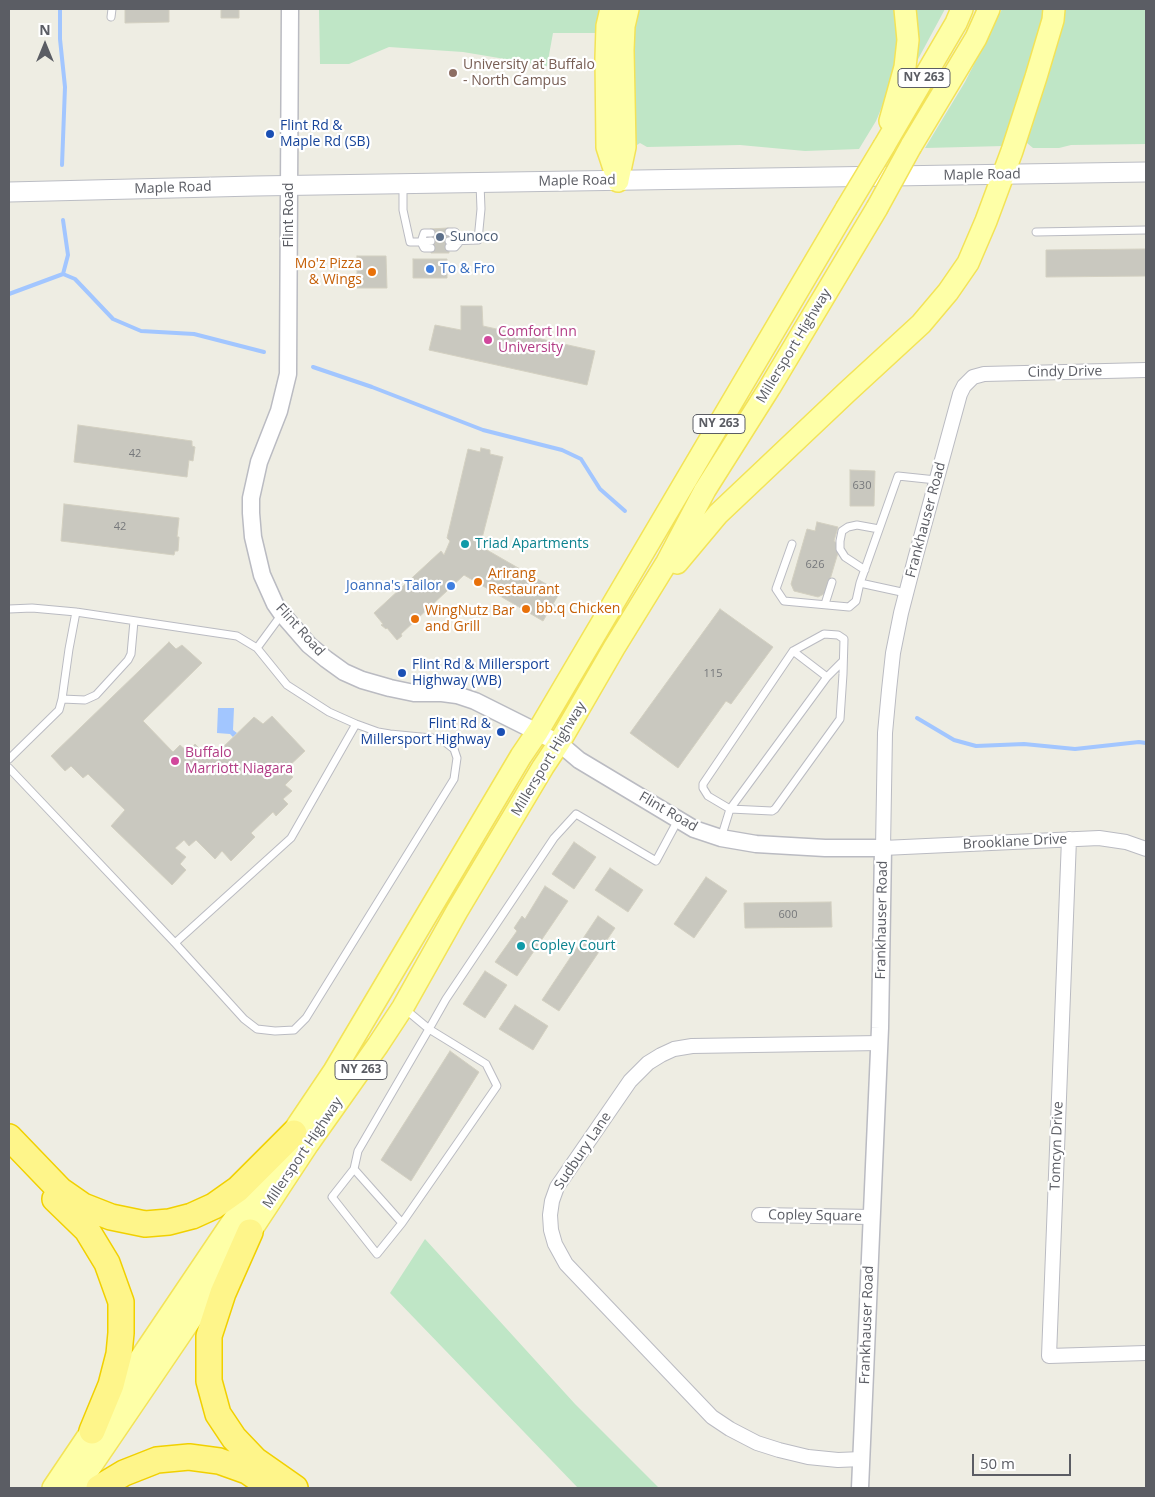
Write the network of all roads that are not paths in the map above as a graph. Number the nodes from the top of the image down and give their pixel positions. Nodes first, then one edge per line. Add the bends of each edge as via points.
1 (112, 9) edge
2 (290, 9) edge
3 (611, 9) edge
4 (628, 9) edge
5 (905, 9) edge
6 (962, 9) edge
7 (989, 9) edge
8 (1054, 9) edge
9 (111, 17) dead end
10 (884, 146) junction
11 (1146, 172) edge
12 (1002, 175) junction
13 (618, 180) junction
14 (480, 182) junction
15 (403, 183) junction
16 (289, 185) junction
17 (9, 192) edge
18 (1146, 230) edge
19 (449, 232) dead end
20 (1036, 232) dead end
21 (431, 233) dead end
22 (461, 240) junction
23 (420, 242) junction
24 (449, 244) dead end
25 (431, 245) dead end
26 (1146, 370) edge
27 (984, 374) joint
28 (936, 480) junction
29 (879, 529) junction
30 (792, 544) dead end
31 (865, 570) junction
32 (832, 582) dead end
33 (860, 583) junction
34 (906, 593) junction
35 (645, 598) junction
36 (825, 604) junction
37 (9, 609) edge
38 (76, 612) junction
39 (282, 614) junction
40 (134, 621) junction
41 (257, 648) junction
42 (793, 651) junction
43 (843, 661) junction
44 (827, 676) junction
45 (62, 699) junction
46 (356, 724) junction
47 (538, 731) junction
48 (559, 743) junction
49 (9, 759) edge
50 (9, 768) edge
51 (730, 809) junction
52 (678, 819) junction
53 (721, 838) junction
54 (1069, 839) junction
55 (883, 848) junction
56 (1146, 849) edge
57 (175, 943) junction
58 (403, 1007) junction
59 (429, 1029) junction
60 (880, 1043) junction
61 (294, 1133) junction
62 (9, 1136) edge
63 (9, 1154) edge
64 (354, 1169) junction
65 (759, 1215) dead end
66 (871, 1217) junction
67 (402, 1223) junction
68 (250, 1232) junction
69 (1146, 1353) edge
70 (92, 1432) junction
71 (862, 1459) junction
72 (53, 1488) edge
73 (76, 1488) edge
74 (100, 1488) edge
75 (272, 1488) edge
76 (295, 1488) edge
77 (860, 1488) edge

1 - 9 lane
2 - 16 street, Flint Road
3 - 13 main road via 606,58 607,147
4 - 13 main road via 623,50 625,147
5 - 10 main road via 908,40 905,68
6 - 10 main road, Millersport Highway / NY 263
7 - 35 main road, Millersport Highway / NY 263, bridge via 976,38 877,208 706,490
8 - 12 main road via 1036,77
10 - 47 main road, Millersport Highway / NY 263, bridge
11 - 12 main road, Maple Road
12 - 13 main road, Maple Road
12 - 35 main road via 968,263 921,324 718,514
13 - 14 main road, Maple Road
14 - 15 main road, Maple Road
14 - 22 lane via 478,240
15 - 16 main road, Maple Road
15 - 23 lane via 403,210 410,242
16 - 17 main road, Maple Road
16 - 39 street, Flint Road via 288,374 280,411 259,462 251,498 258,561 267,588
18 - 20 lane
19 - 22 lane via 455,232
21 - 23 lane via 424,233
22 - 24 lane via 455,247
23 - 25 lane via 424,248
26 - 27 street, Cindy Drive
27 - 28 street, Frankhauser Road via 968,380 960,394
28 - 29 lane via 898,476
28 - 34 street, Frankhauser Road
29 - 31 lane
29 - 31 lane via 857,525 842,531 840,549 845,557
30 - 36 lane via 776,589 784,601
31 - 33 lane
32 - 36 lane
33 - 34 lane
33 - 36 lane via 856,601 849,607
34 - 55 street, Frankhauser Road via 889,690
35 - 48 main road, Millersport Highway / NY 263
37 - 38 lane
38 - 40 lane
38 - 45 lane
39 - 41 lane
39 - 47 street, Flint Road via 309,645 353,676 414,693 442,693 475,701
40 - 41 lane via 237,636
40 - 45 lane via 128,660 96,695 85,700
41 - 46 lane via 287,685 329,712
42 - 43 lane via 824,634 838,635 844,640
42 - 44 lane
42 - 51 lane via 703,784 708,796
43 - 44 lane
43 - 51 lane via 840,719 775,809
44 - 51 lane
45 - 49 lane via 59,710
46 - 57 lane via 291,838
46 - 57 lane via 390,734 441,739 454,750 456,769 454,779 306,1018 294,1030 257,1029 244,1019
47 - 48 street, Flint Road
47 - 61 main road, Millersport Highway / NY 263
48 - 52 street, Flint Road via 579,760
48 - 58 main road, Millersport Highway / NY 263
50 - 57 lane
51 - 53 lane
52 - 53 street, Flint Road via 694,829
52 - 59 lane via 656,861 576,814 554,838
53 - 55 street, Flint Road via 783,847
54 - 55 street, Brooklane Drive
54 - 56 street, Brooklane Drive via 1099,838
54 - 69 street, Tomcyn Drive via 1049,1356
55 - 60 street, Frankhauser Road
58 - 59 lane
58 - 68 main road, Millersport Highway / NY 263
59 - 64 lane via 358,1151
59 - 67 lane via 486,1064 498,1086
60 - 66 street, Frankhauser Road
60 - 71 street, Sudbury Lane via 692,1046 661,1055 648,1062 630,1081 557,1187 550,1215 555,1244 566,1264 712,1417 757,1443 778,1450 808,1457
61 - 62 highway via 238,1189 214,1206 192,1216 145,1224 111,1217 83,1206 60,1190
61 - 70 main road, Millersport Highway / NY 263
63 - 70 highway via 87,1230 106,1263 121,1302 119,1354 111,1385
64 - 67 lane
64 - 67 lane via 332,1197 377,1254
65 - 66 street, Copley Square
66 - 71 street, Frankhauser Road
68 - 73 main road, Millersport Highway / NY 263
68 - 76 highway via 209,1336 209,1381 218,1414 234,1438 255,1460
70 - 72 main road, Millersport Highway / NY 263
71 - 77 street, Frankhauser Road
74 - 75 highway via 124,1473 157,1460 189,1457 219,1461 247,1471

